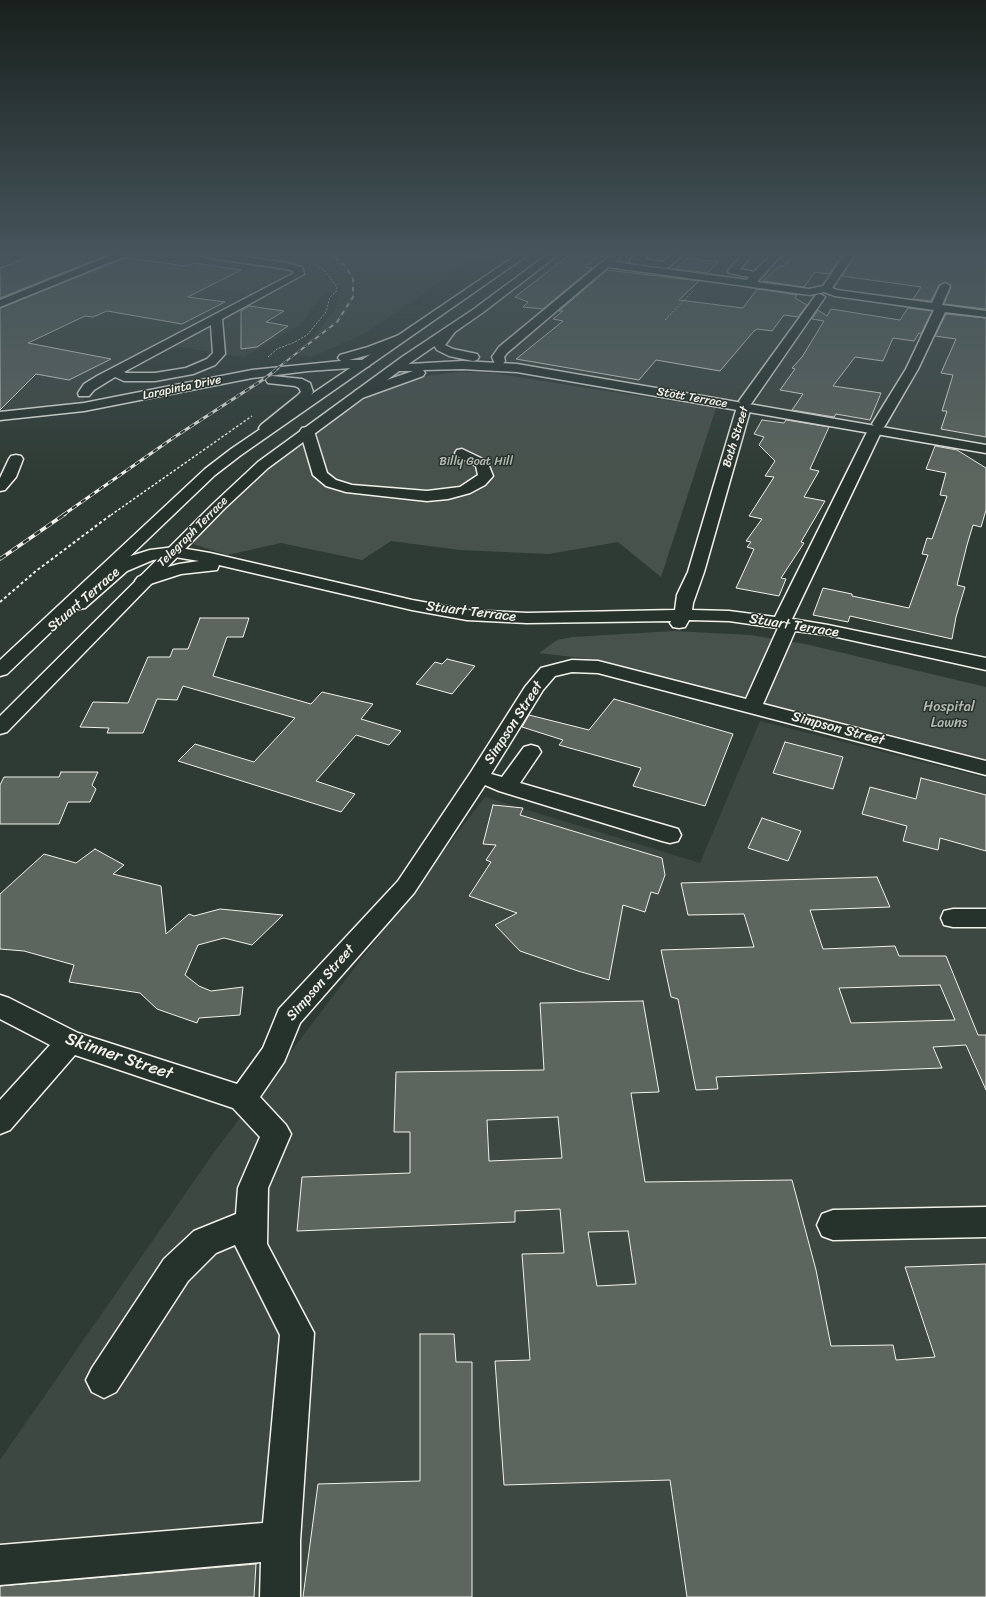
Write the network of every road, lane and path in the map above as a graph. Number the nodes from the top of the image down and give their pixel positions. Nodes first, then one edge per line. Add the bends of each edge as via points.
1 (196, 329) edge
2 (217, 329) edge
3 (313, 329) edge
4 (414, 329) edge
5 (451, 329) joint
6 (531, 329) edge
7 (799, 329) edge
8 (929, 329) edge
9 (402, 337) junction
10 (501, 355) junction
11 (267, 359) dead end
12 (401, 364) junction
13 (462, 365) junction
14 (360, 367) junction
15 (115, 372) junction
16 (236, 380) junction
17 (84, 393) dead end
18 (360, 394) junction
19 (745, 404) junction
20 (254, 415) dead end
21 (0, 416) edge
22 (877, 427) junction
23 (0, 428) edge
24 (307, 431) junction
25 (986, 443) edge
26 (986, 449) edge
27 (236, 452) junction
28 (462, 453) dead end
29 (16, 459) dead end
30 (0, 487) edge
31 (175, 552) junction
32 (696, 572) junction
33 (144, 581) junction
34 (0, 602) edge
35 (681, 619) junction
36 (704, 619) junction
37 (785, 628) junction
38 (985, 667) edge
39 (0, 670) edge
40 (0, 674) edge
41 (752, 707) junction
42 (0, 728) edge
43 (531, 752) dead end
44 (986, 768) edge
45 (479, 777) junction
46 (507, 786) junction
47 (670, 834) dead end
48 (953, 918) dead end
49 (986, 918) edge
50 (0, 1006) edge
51 (70, 1042) junction
52 (243, 1099) junction
53 (0, 1121) edge
54 (986, 1222) edge
55 (252, 1223) junction
56 (833, 1225) dead end
57 (104, 1380) dead end
58 (281, 1541) junction
59 (0, 1565) edge
60 (280, 1597) edge

1 - 15 main road
2 - 15 main road via 219,354 211,362 189,371 155,377 124,376
3 - 11 path via 308,335 277,349
4 - 9 main road
5 - 10 main road via 439,344 444,350 462,355
5 - 12 main road, Telegraph Terrace
6 - 10 main road
7 - 19 main road, Bath Street
8 - 22 main road via 912,369
9 - 14 main road
9 - 16 main road via 348,357 258,371
10 - 12 main road, Stott Terrace
10 - 19 main road, Stott Terrace
12 - 13 main road, Stott Terrace
12 - 14 main road, Larapinta Drive
12 - 18 main road, Telegraph Terrace
13 - 18 main road via 408,376
13 - 19 main road, Stott Terrace via 533,370
14 - 16 main road, Larapinta Drive
14 - 27 main road
15 - 17 main road via 93,384
16 - 21 main road, Larapinta Drive via 84,407
16 - 23 main road, Larapinta Drive via 91,417
16 - 27 main road via 286,380 302,384 307,392 302,399
18 - 24 main road, Telegraph Terrace
19 - 22 main road, Stott Terrace
19 - 32 main road, Bath Street
20 - 34 path via 36,570
22 - 25 main road, Stott Terrace
22 - 26 main road, Stott Terrace
22 - 37 main road
24 - 28 main road via 320,475 331,483 350,489 427,496 465,490 486,476 482,464
24 - 31 main road, Telegraph Terrace via 242,483
27 - 39 main road via 184,495
29 - 30 main road via 9,477
31 - 33 main road, Telegraph Terrace
31 - 35 main road, Stuart Terrace via 217,559 412,605 467,614 527,618
31 - 40 main road, Stuart Terrace via 150,555 121,567
32 - 35 main road, Bath Street via 684,603
32 - 36 main road, Bath Street via 697,595
33 - 35 main road, Stuart Terrace via 179,569 210,566 426,619 516,629
33 - 42 main road, Telegraph Terrace
35 - 36 main road, Stuart Terrace
36 - 37 main road, Stuart Terrace via 767,630
37 - 38 main road, Stuart Terrace via 817,638
37 - 41 main road
41 - 44 main road, Simpson Street
41 - 45 main road, Simpson Street via 598,667 572,666 548,672 535,687
43 - 46 main road
45 - 46 main road
45 - 52 main road, Simpson Street via 406,887 288,1017 274,1054
46 - 47 main road
48 - 49 main road
50 - 51 main road, Skinner Street
51 - 52 main road, Skinner Street
51 - 53 main road
52 - 55 main road via 276,1134 253,1188
54 - 56 main road
55 - 57 main road via 205,1242 176,1270
55 - 58 main road via 251,1246 297,1333
58 - 59 main road
58 - 60 main road

